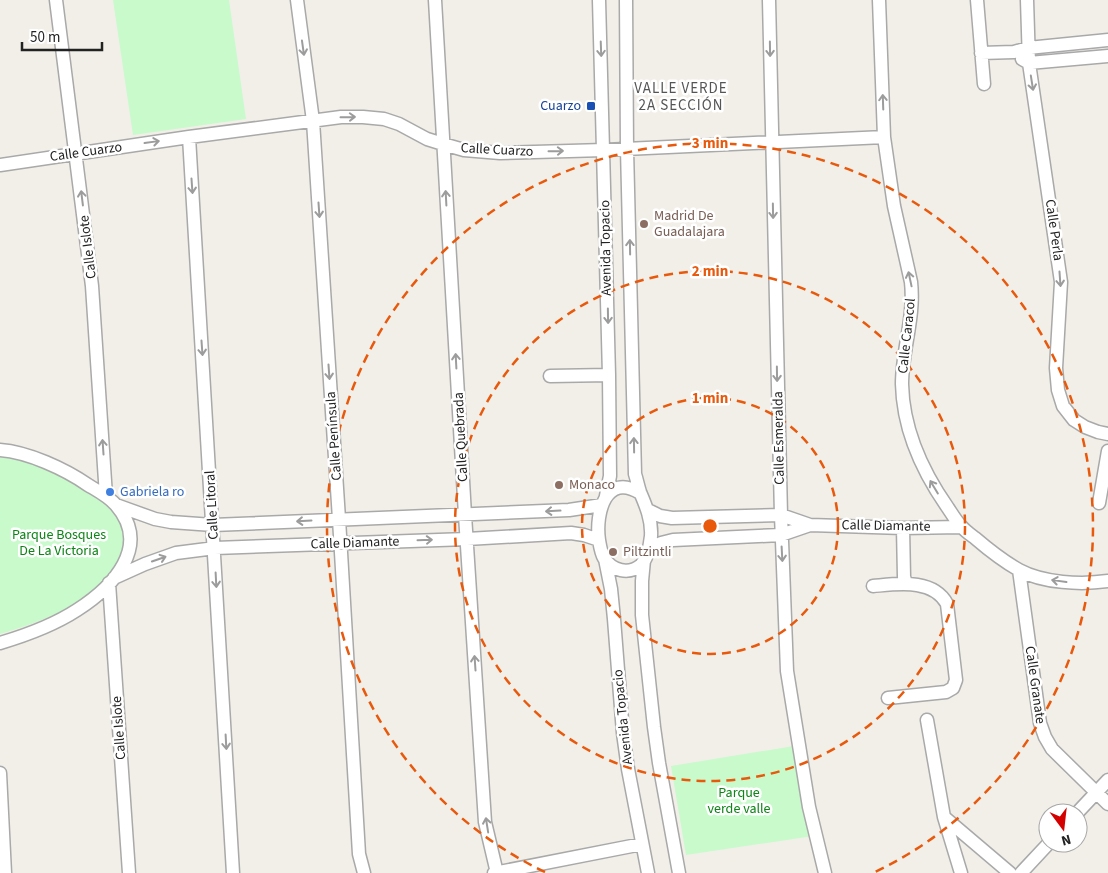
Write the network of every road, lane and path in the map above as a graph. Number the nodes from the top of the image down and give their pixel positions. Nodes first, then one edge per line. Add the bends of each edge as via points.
1 (56, 0) edge
2 (297, 0) edge
3 (435, 0) edge
4 (599, 0) edge
5 (626, 0) edge
6 (769, 0) edge
7 (879, 0) edge
8 (977, 0) edge
9 (1027, 0) edge
10 (1108, 40) edge
11 (1028, 48) junction
12 (1014, 52) junction
13 (981, 53) junction
14 (1108, 56) edge
15 (1029, 63) junction
16 (984, 84) dead end
17 (313, 121) junction
18 (189, 137) junction
19 (884, 137) junction
20 (771, 143) junction
21 (443, 144) junction
22 (628, 149) junction
23 (604, 150) junction
24 (76, 154) junction
25 (0, 165) edge
26 (609, 375) junction
27 (550, 376) dead end
28 (1108, 434) edge
29 (0, 450) edge
30 (1108, 451) edge
31 (640, 493) junction
32 (111, 500) junction
33 (604, 500) junction
34 (1099, 504) dead end
35 (648, 510) junction
36 (466, 515) junction
37 (781, 515) junction
38 (339, 519) junction
39 (810, 524) junction
40 (213, 525) junction
41 (961, 527) junction
42 (903, 528) junction
43 (781, 535) junction
44 (467, 539) junction
45 (599, 540) junction
46 (340, 543) junction
47 (214, 548) junction
48 (646, 555) junction
49 (604, 559) junction
50 (1020, 570) junction
51 (112, 581) junction
52 (1108, 581) edge
53 (906, 583) junction
54 (873, 586) dead end
55 (0, 643) edge
56 (888, 698) dead end
57 (927, 720) dead end
58 (0, 772) edge
59 (1108, 780) edge
60 (1096, 792) junction
61 (1086, 803) edge
62 (1108, 804) edge
63 (944, 816) junction
64 (642, 844) junction
65 (1040, 853) edge
66 (5, 873) edge
67 (129, 873) edge
68 (233, 873) edge
69 (364, 873) edge
70 (496, 873) edge
71 (648, 873) edge
72 (679, 873) edge
73 (825, 873) edge
74 (961, 873) edge
75 (1010, 873) edge
76 (1021, 873) edge

1 - 24 street, Calle Islote
2 -> 17 street, Calle Península
3 - 21 street, Calle Quebrada
4 -> 23 street, Avenida Topacio
5 - 22 street, Avenida Topacio
6 -> 20 street, Calle Esmeralda
19 -> 7 street, Calle Caracol
8 - 13 street
9 - 11 street, Calle Perla
10 - 11 street
11 - 12 street
11 - 15 street, Calle Perla
12 - 13 street
12 - 15 street
13 - 16 street
14 - 15 street
15 -> 28 street, Calle Perla via 1061,282 1056,368 1058,390 1063,406 1074,420
17 - 18 street, Calle Cuarzo
17 -> 21 street, Calle Cuarzo via 341,117 384,119
17 -> 38 street, Calle Península
24 -> 18 street, Calle Cuarzo
18 -> 40 street, Calle Litoral
19 - 20 street, Calle Cuarzo
41 -> 19 street, Calle Caracol via 925,472 907,423 902,378 913,295 894,206
20 - 22 street, Calle Cuarzo
20 -> 37 street, Calle Esmeralda
21 -> 23 street, Calle Cuarzo via 464,150 500,153
36 -> 21 street, Calle Quebrada
22 - 23 street, Calle Cuarzo
31 -> 22 street, Avenida Topacio via 635,474
23 -> 26 street, Avenida Topacio
24 - 25 street, Calle Cuarzo
32 -> 24 street, Calle Islote via 92,286
26 - 27 street
26 - 33 street, Avenida Topacio via 610,476
29 - 32 street, Calle Diamante via 63,469
30 - 34 street
31 - 33 street via 624,486 615,488
31 - 35 street
32 - 40 street, Calle Diamante via 155,519
32 - 51 street via 128,523 131,544
33 -> 36 street, Calle Diamante via 569,510
33 - 45 street via 598,526
35 - 37 street, Calle Diamante via 672,518
35 - 48 street via 651,536
36 - 38 street, Calle Diamante
36 - 44 street, Calle Quebrada
37 - 39 street, Calle Diamante
37 - 43 street, Calle Esmeralda
38 -> 40 street, Calle Diamante
38 - 46 street, Calle Península
39 - 42 street, Calle Diamante
39 - 43 street, Calle Diamante
40 - 47 street, Calle Litoral
41 - 42 street, Calle Diamante
41 - 50 street, Calle Caracol
42 - 53 street
43 - 48 street, Calle Diamante via 673,540
43 -> 73 street, Calle Esmeralda via 788,671 809,807
44 - 45 street, Calle Diamante via 571,533
46 -> 44 street, Calle Diamante
70 -> 44 street, Calle Quebrada via 486,822
45 - 49 street
46 - 47 street, Calle Diamante
46 - 69 street, Calle Península via 359,854
51 -> 47 street, Calle Diamante via 176,553
47 -> 68 street, Calle Litoral
48 - 49 street via 640,565 622,571
48 - 72 street via 642,615 659,762
49 - 64 street, Avenida Topacio via 611,589 623,733
52 -> 50 street, Calle Caracol via 1071,583
50 - 60 street, Calle Granate via 1042,730 1052,749
51 - 55 street via 66,616
51 - 67 street, Calle Islote
53 - 54 street
53 - 56 street via 930,589 947,604 956,680 953,688 946,692
57 - 63 street
58 - 66 street
59 - 60 street
60 - 61 street
60 - 62 street, Calle Granate
63 - 74 street
63 - 75 street
64 - 70 street
64 - 71 street, Avenida Topacio
65 - 76 street

